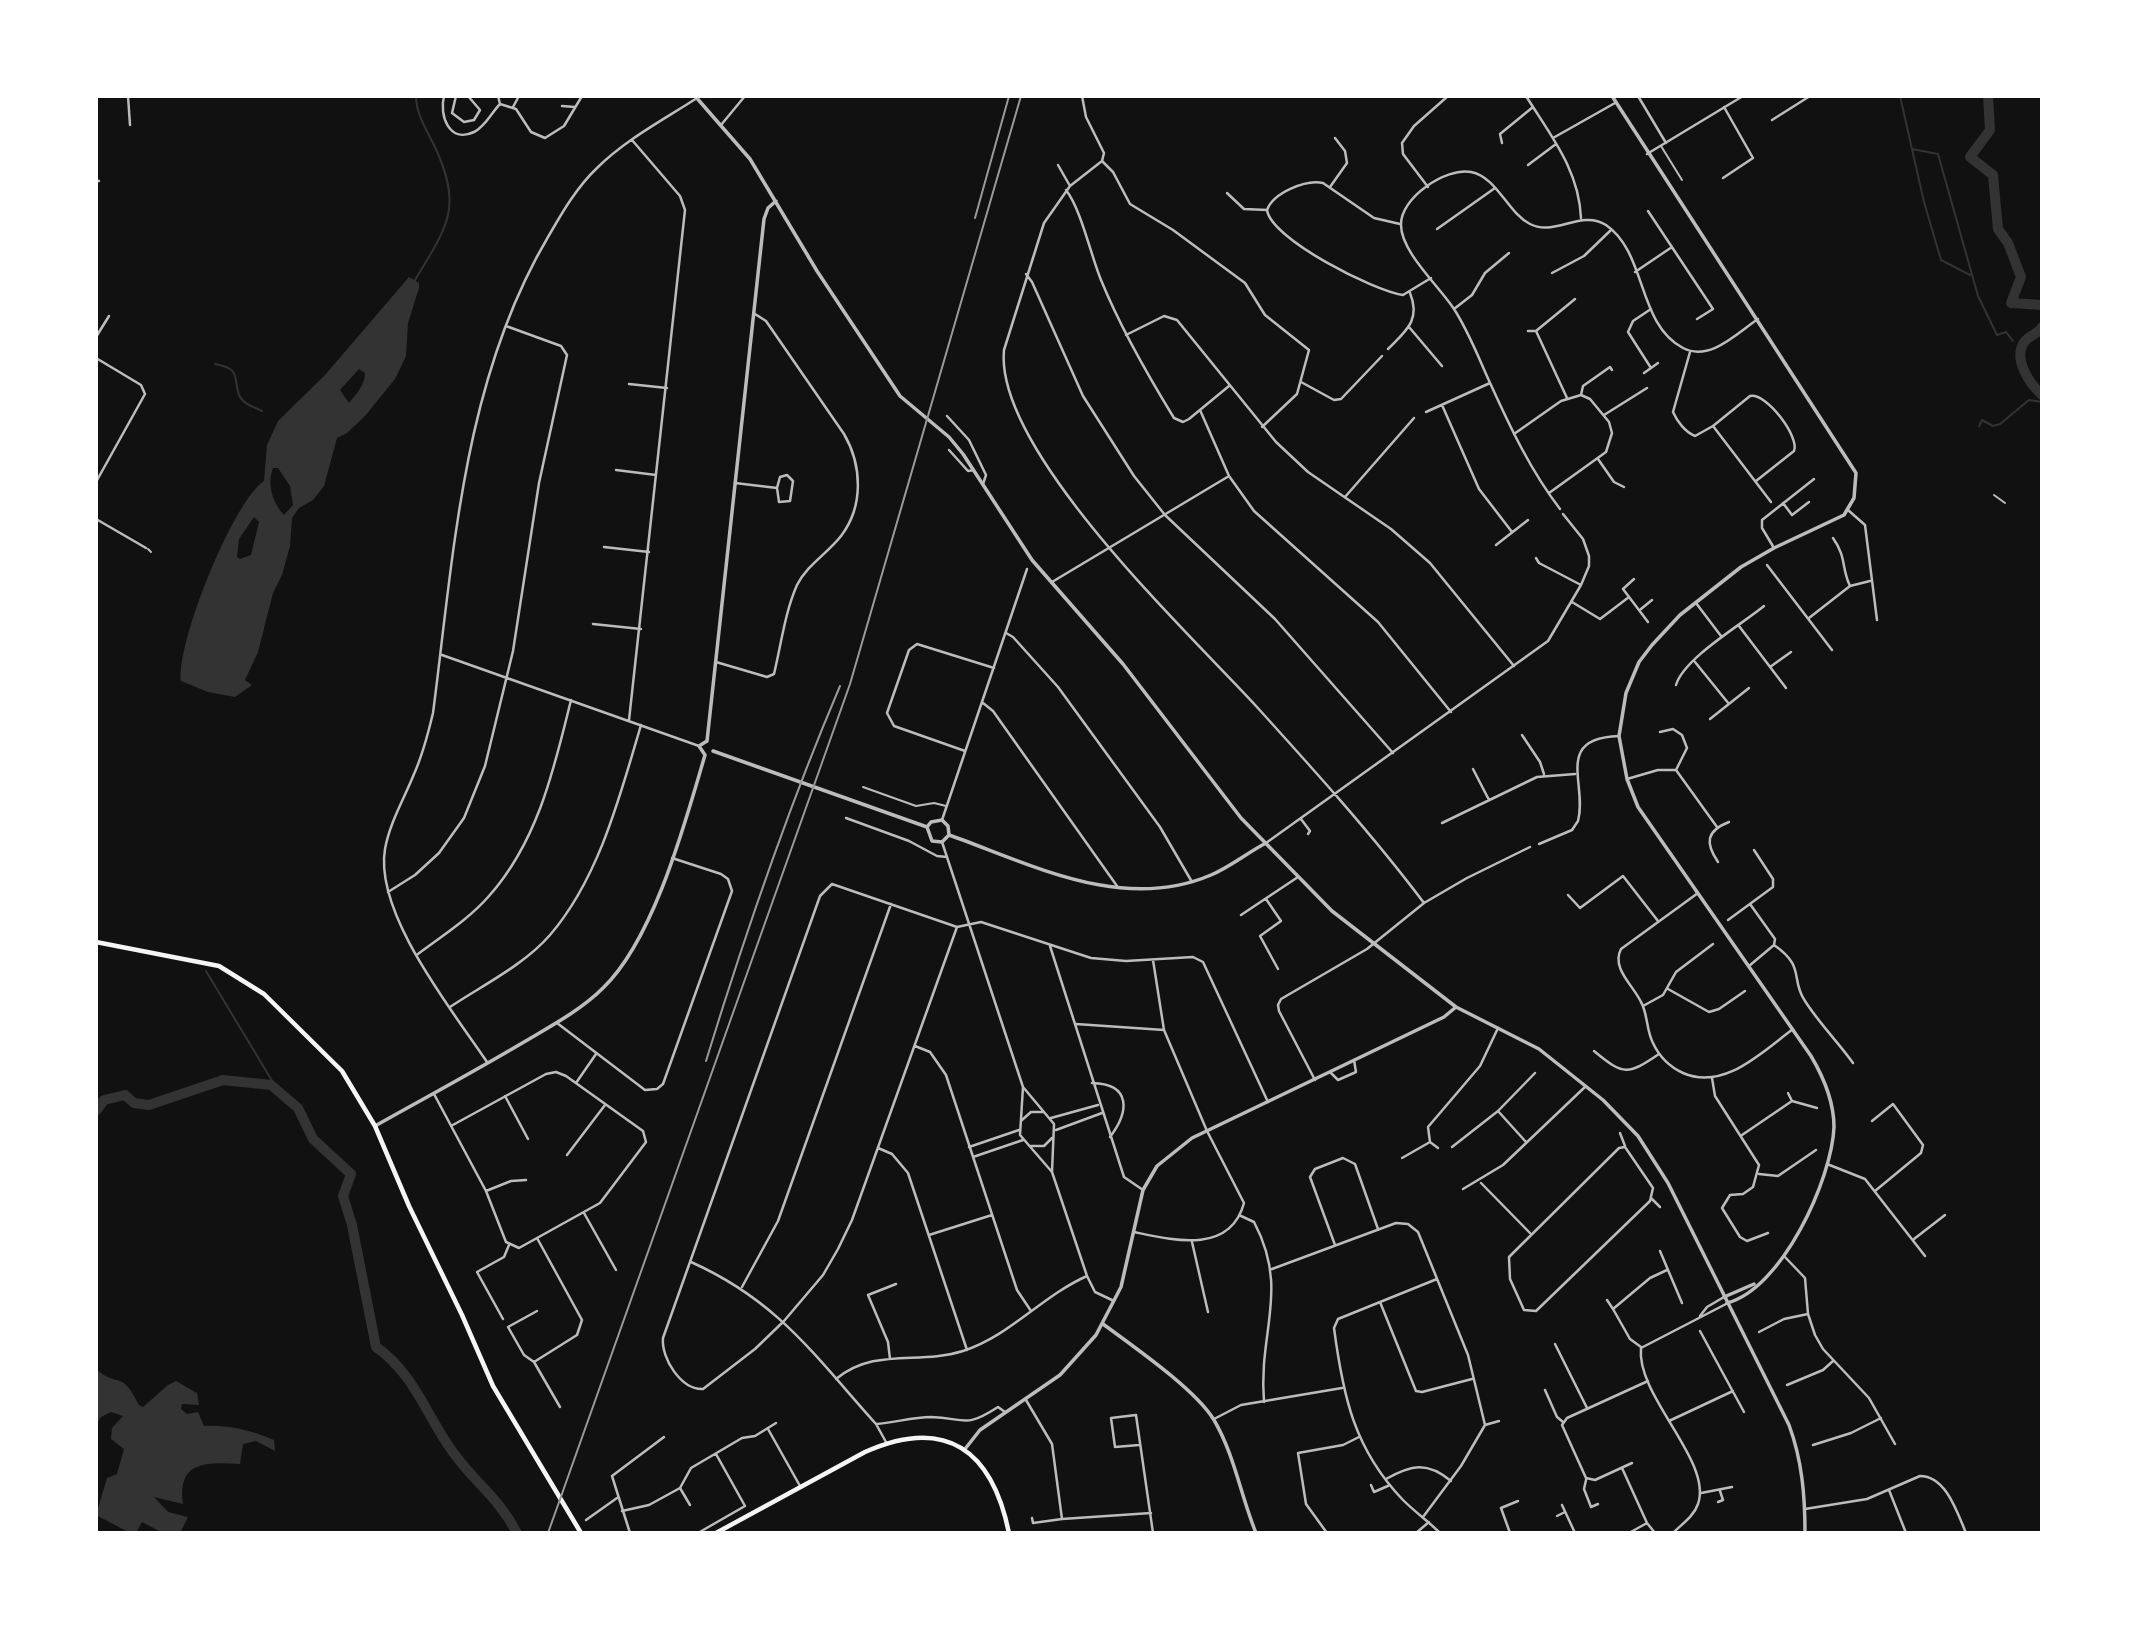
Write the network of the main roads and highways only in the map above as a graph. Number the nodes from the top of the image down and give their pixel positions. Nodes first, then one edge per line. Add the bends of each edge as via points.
1 (96, 942) edge
2 (581, 1533) edge
3 (716, 1533) edge
4 (1009, 1533) edge

1 - 2 main road via 219,966 279,1008 335,1064 376,1126 408,1206 493,1386
3 - 4 main road via 886,1442 925,1436 959,1445 983,1465 996,1485

